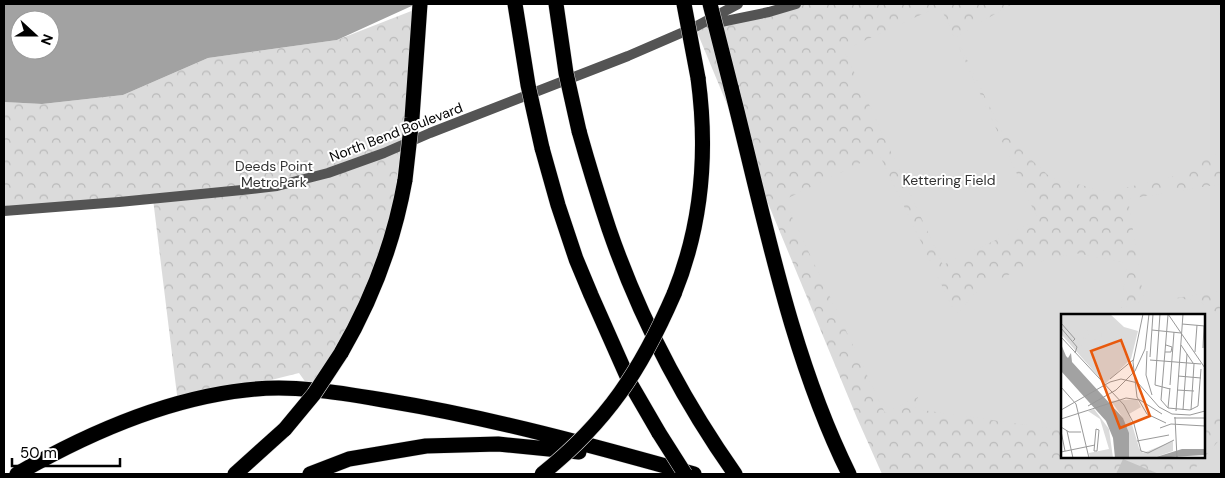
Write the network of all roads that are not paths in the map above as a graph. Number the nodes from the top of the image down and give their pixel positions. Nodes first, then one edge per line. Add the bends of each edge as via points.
1 (420, 4) edge
2 (515, 4) edge
3 (556, 4) edge
4 (684, 4) edge
5 (710, 4) edge
6 (738, 4) edge
7 (796, 4) edge
8 (695, 27) junction
9 (4, 211) edge
10 (635, 458) junction
11 (17, 474) edge
12 (235, 474) edge
13 (310, 474) edge
14 (542, 474) edge
15 (685, 474) edge
16 (694, 474) edge
17 (735, 474) edge
18 (849, 474) edge

1 - 12 highway, bridge via 406,180 382,270 328,375 285,429
2 - 15 highway, bridge via 542,148 576,259 630,383
3 - 17 highway, bridge via 579,131 609,229 642,312 685,396
4 - 14 highway, bridge via 698,78 703,142 702,177 691,246 674,294 643,359 616,400 588,433
5 - 18 highway, bridge via 780,283 804,363
6 - 8 street, North Bend Boulevard
7 - 8 street, North Bend Boulevard
8 - 9 street, North Bend Boulevard via 328,173 277,186
10 - 11 highway via 480,418 293,388 247,390 178,403 101,431
10 - 13 highway via 498,444 426,446 349,459
10 - 16 highway

